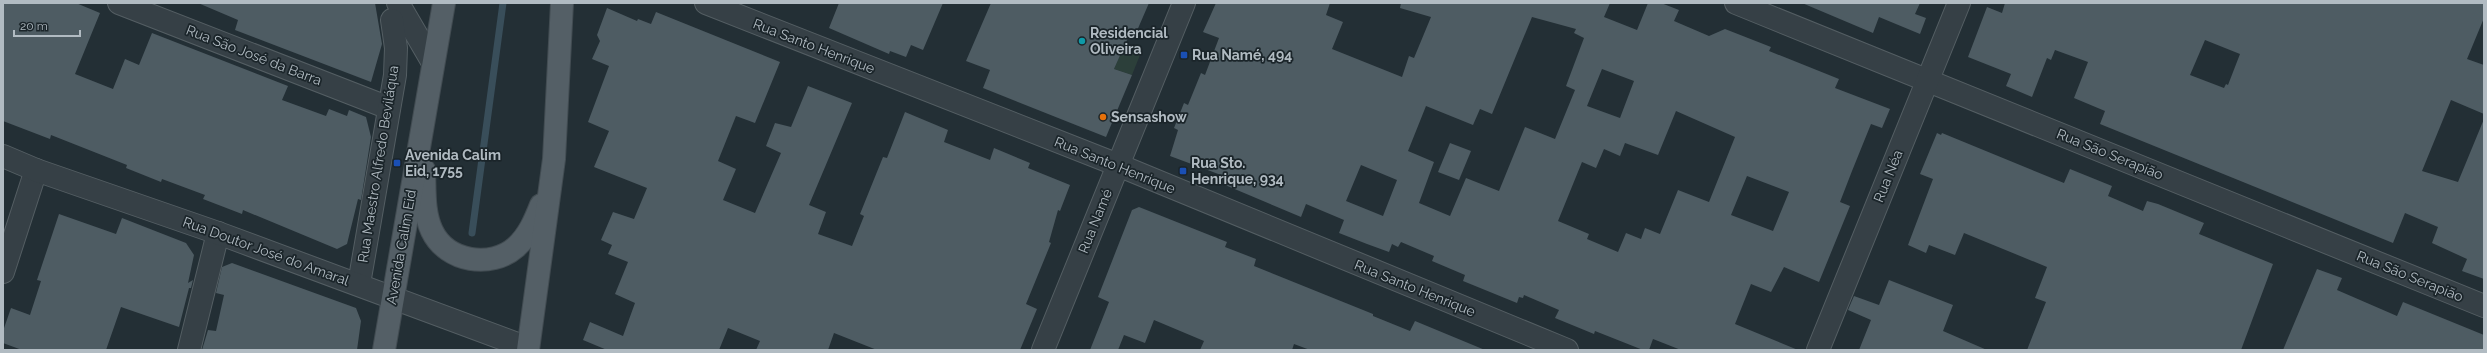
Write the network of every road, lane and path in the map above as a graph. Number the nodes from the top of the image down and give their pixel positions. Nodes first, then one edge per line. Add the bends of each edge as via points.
1 (119, 3) edge
2 (444, 3) edge
3 (562, 3) edge
4 (706, 3) edge
5 (1184, 3) edge
6 (1736, 3) edge
7 (1959, 3) edge
8 (395, 11) edge
9 (433, 63) junction
10 (1927, 80) junction
11 (389, 108) junction
12 (423, 119) junction
13 (3, 156) edge
14 (554, 159) junction
15 (1118, 165) junction
16 (36, 170) junction
17 (218, 233) junction
18 (3, 272) edge
19 (359, 284) junction
20 (392, 298) junction
21 (2484, 306) edge
22 (530, 349) edge
23 (189, 350) edge
24 (384, 350) edge
25 (1043, 350) edge
26 (1567, 350) edge
27 (1818, 350) edge

1 - 11 street, Rua São José da Barra
2 - 9 main road, Avenida Calim Eid
3 - 14 main road
4 - 15 street, Rua Santo Henrique
5 - 15 street, Rua Namé
6 - 10 street, Rua São Serapião
7 - 10 street, Rua Néa
8 - 9 street, Rua Maestro Alfredo Beviláqua
8 - 11 street, Rua Maestro Alfredo Beviláqua via 395,75
9 - 12 main road, Avenida Calim Eid
10 - 21 street, Rua São Serapião
10 - 27 street, Rua Néa
11 - 19 street, Rua Maestro Alfredo Beviláqua
12 - 14 main road via 425,204 428,220 435,236 446,248 468,259 485,260 501,256 522,240 537,215
12 - 20 main road, Avenida Calim Eid
13 - 16 street, Rua Doutor José do Amaral
14 - 22 main road
15 - 25 street, Rua Namé
15 - 26 street, Rua Santo Henrique
16 - 17 street, Rua Doutor José do Amaral
16 - 18 street
17 - 19 street, Rua Doutor José do Amaral
17 - 23 street
19 - 20 street, Rua Doutor José do Amaral
20 - 22 street, Rua Doutor José do Amaral
20 - 24 main road, Avenida Calim Eid

